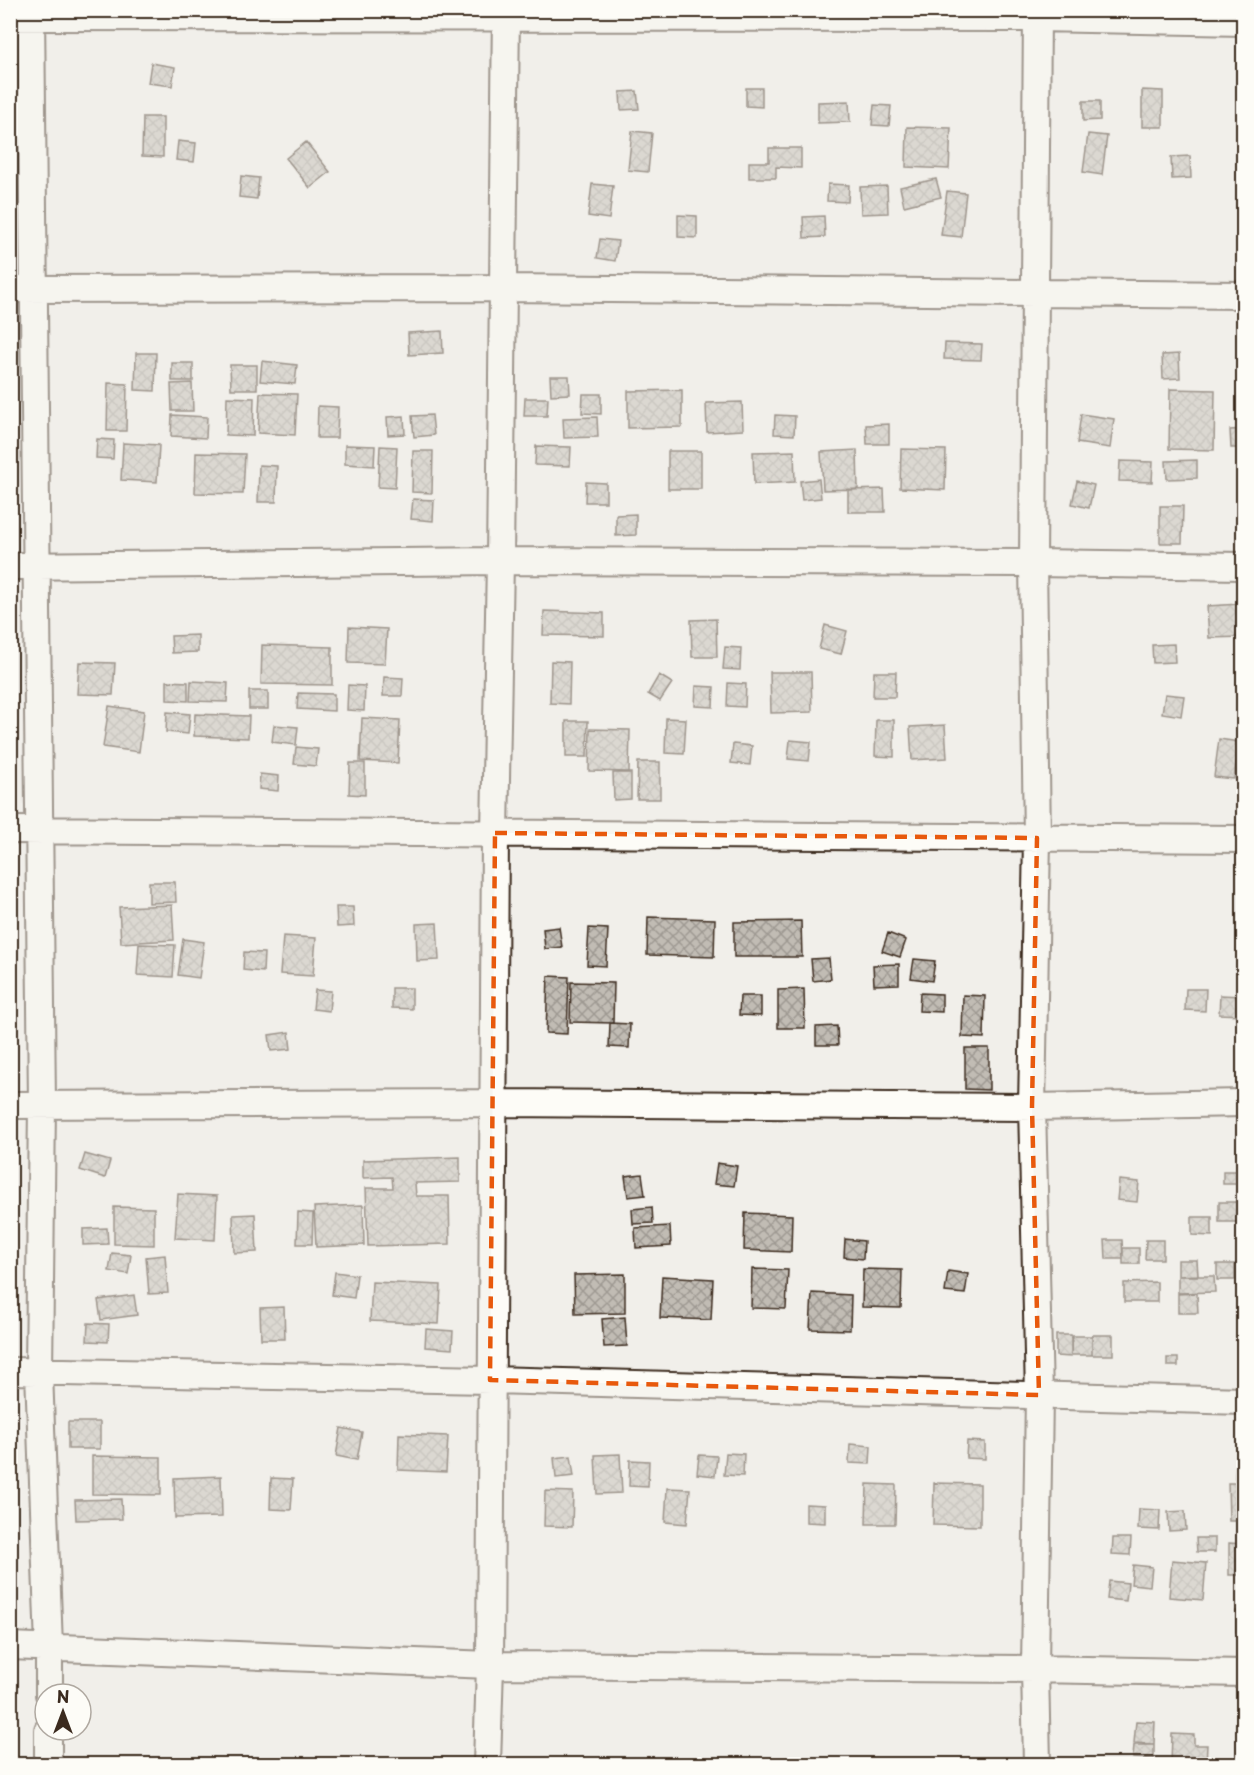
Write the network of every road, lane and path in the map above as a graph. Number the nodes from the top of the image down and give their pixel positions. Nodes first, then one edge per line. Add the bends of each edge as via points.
1 (24, 14) edge
2 (1037, 14) edge
3 (506, 15) edge
4 (1244, 22) edge
5 (504, 288) junction
6 (22, 289) edge
7 (1035, 293) junction
8 (1244, 295) edge
9 (500, 561) junction
10 (1033, 563) junction
11 (10, 566) edge
12 (37, 567) junction
13 (1244, 567) edge
14 (10, 830) edge
15 (39, 830) junction
16 (495, 833) junction
17 (1037, 838) junction
18 (1244, 839) edge
19 (493, 1103) junction
20 (1244, 1103) edge
21 (10, 1105) edge
22 (42, 1105) junction
23 (1032, 1107) junction
24 (10, 1371) edge
25 (39, 1372) junction
26 (490, 1380) junction
27 (1039, 1395) junction
28 (1244, 1401) edge
29 (10, 1646) edge
30 (49, 1647) junction
31 (490, 1665) junction
32 (1035, 1669) junction
33 (1244, 1673) edge
34 (49, 1682) edge
35 (48, 1742) edge
36 (48, 1764) edge
37 (487, 1764) edge
38 (1037, 1764) edge

1 - 3 street
1 - 6 street
2 - 3 street
2 - 4 street
2 - 7 street
3 - 5 street
5 - 6 street
5 - 7 street
5 - 9 street
6 - 12 street
7 - 8 street
7 - 10 street
9 - 10 street
9 - 12 street
9 - 16 street
10 - 13 street
10 - 17 street
11 - 12 street
12 - 15 street
14 - 15 street
15 - 16 street
15 - 22 street
16 - 17 street
16 - 19 street
17 - 18 street
17 - 23 street
19 - 22 street
19 - 23 street
19 - 26 street
20 - 23 street
21 - 22 street
22 - 25 street
23 - 27 street
24 - 25 street
25 - 26 street
25 - 30 street
26 - 27 street
26 - 31 street
27 - 28 street
27 - 32 street
29 - 30 street
30 - 31 street
30 - 34 street
31 - 32 street
31 - 37 street
32 - 33 street
32 - 38 street
35 - 36 street

